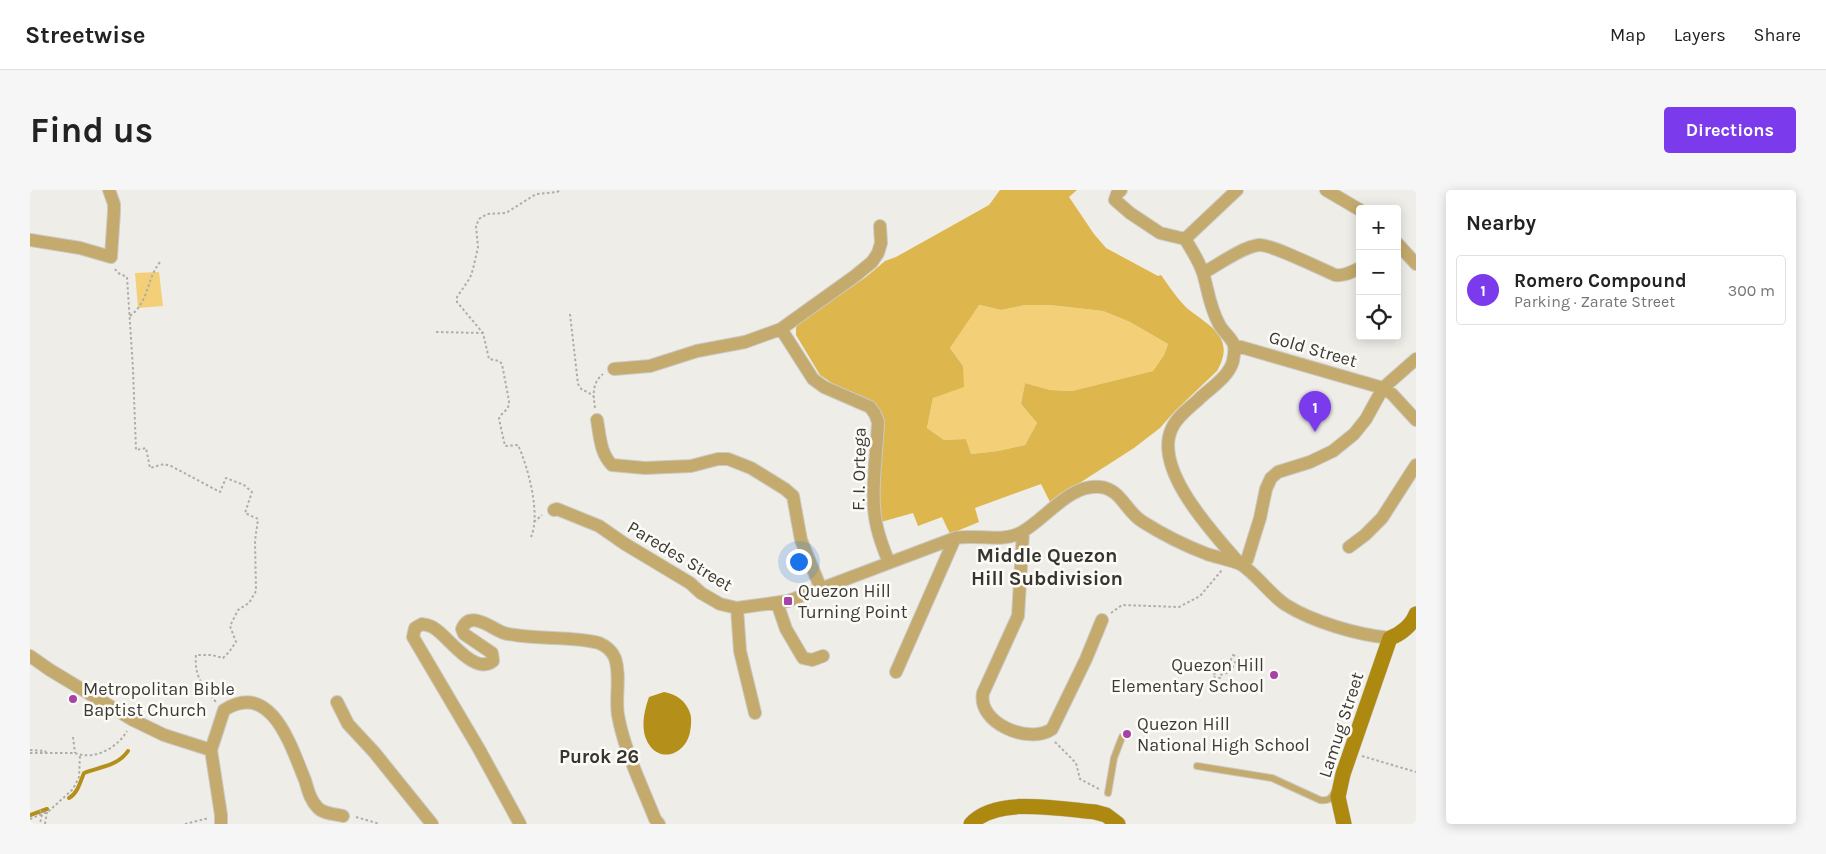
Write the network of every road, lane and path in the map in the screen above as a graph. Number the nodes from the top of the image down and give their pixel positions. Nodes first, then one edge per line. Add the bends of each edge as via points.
1 (109, 190) edge
2 (561, 190) edge
3 (1121, 190) edge
4 (1237, 190) edge
5 (1326, 190) edge
6 (1356, 208) edge
7 (880, 226) dead end
8 (1185, 239) junction
9 (30, 240) edge
10 (1401, 249) edge
11 (111, 257) junction
12 (161, 261) dead end
13 (1416, 264) edge
14 (1356, 270) edge
15 (1202, 273) junction
16 (570, 314) dead end
17 (130, 317) junction
18 (781, 329) junction
19 (436, 332) dead end
20 (483, 333) junction
21 (1234, 345) junction
22 (1416, 359) edge
23 (614, 369) dead end
24 (602, 374) dead end
25 (1383, 388) junction
26 (594, 397) junction
27 (597, 420) joint
28 (1416, 420) edge
29 (1416, 465) edge
30 (548, 513) joint
31 (534, 522) junction
32 (1023, 532) junction
33 (531, 537) dead end
34 (955, 538) junction
35 (1349, 547) dead end
36 (889, 563) junction
37 (1240, 564) junction
38 (1223, 568) dead end
39 (822, 589) junction
40 (777, 603) junction
41 (1122, 605) dead end
42 (737, 608) junction
43 (1415, 618) edge
44 (1102, 620) dead end
45 (1390, 638) junction
46 (1233, 655) joint
47 (30, 656) edge
48 (823, 656) dead end
49 (896, 672) dead end
50 (336, 702) dead end
51 (224, 710) junction
52 (754, 713) dead end
53 (131, 724) dead end
54 (1046, 733) junction
55 (73, 736) dead end
56 (1122, 738) dead end
57 (211, 750) junction
58 (30, 752) edge
59 (75, 753) junction
60 (80, 755) junction
61 (1374, 761) dead end
62 (1197, 766) dead end
63 (1416, 772) edge
64 (1343, 774) junction
65 (1108, 794) joint
66 (40, 810) dead end
67 (33, 812) dead end
68 (47, 812) junction
69 (42, 814) junction
70 (343, 816) joint
71 (34, 817) junction
72 (30, 819) edge
73 (221, 819) edge
74 (40, 824) edge
75 (46, 824) edge
76 (185, 824) edge
77 (380, 824) edge
78 (432, 824) edge
79 (520, 824) edge
80 (659, 824) edge
81 (972, 824) edge
82 (1118, 824) edge
83 (1344, 824) edge

1 - 11 street via 114,204
2 - 20 path via 536,194 506,213 487,214 479,219 473,269 457,302
3 - 8 street via 1115,200 1130,214 1160,234
4 - 8 street
5 - 6 street
7 - 18 street via 881,243 872,262
8 - 15 street
9 - 11 street
10 - 13 street
11 - 17 path via 118,273 126,277
12 - 17 path via 140,308
14 - 15 street via 1336,275 1260,245 1250,247
15 - 21 street via 1219,324
16 - 26 path via 578,384
17 - 51 path via 136,450 146,448 150,468 164,464 171,466 220,492 226,478 252,492 245,513 258,519 256,591 249,603 238,610 230,626 236,642 229,652 223,658 196,655 195,666 201,685
18 - 23 street via 745,342 697,351 650,366
18 - 36 street, F. I. Ortega via 813,379 870,407 876,414 874,507 879,536
19 - 20 path
20 - 31 path via 489,359 502,364 509,401 508,408 499,419 505,446 518,445 522,454 534,506
21 - 25 street, Gold Street
21 - 37 street via 1232,364 1224,376 1172,427 1168,458 1185,494
22 - 25 street
24 - 26 path via 596,381
25 - 28 street, Gold Street
25 - 37 street via 1366,419 1333,452 1278,472 1271,478 1247,560
26 - 27 path
27 - 39 street via 603,452 612,466 681,467 728,459 751,468 786,489 793,496 801,540
29 - 35 street via 1382,518
30 - 31 path
30 - 42 street, Paredes Street via 558,509 598,526 701,593 720,604
31 - 33 path
32 - 34 street, Paredes Street via 1002,537
32 - 37 street via 1065,499 1089,487 1100,487 1116,493 1133,514 1148,525 1187,546
32 - 54 street via 1018,616 981,702 989,716 1011,729 1027,734
34 - 36 street, Paredes Street
34 - 49 street
36 - 39 street, Paredes Street
37 - 45 street via 1285,604 1346,629
38 - 41 path via 1200,596 1179,607
39 - 40 street, Paredes Street
40 - 42 street, Paredes Street
40 - 48 street via 786,629 802,658 812,660
42 - 52 street via 740,651
43 - 45 street via 1400,634
44 - 54 street via 1055,724
45 - 64 street, Lamug Street
46 - 46 path via 1238,657 1230,672 1220,675 1220,678 1213,677 1216,671 1227,668
47 - 57 street via 133,720 164,735
50 - 78 street via 348,724
51 - 57 street
51 - 70 street via 233,704 246,702 258,704 270,713 281,726 316,807
53 - 60 path via 121,740 104,752
54 - 65 path via 1076,763 1080,779
55 - 59 path
56 - 65 lane via 1114,758
57 - 73 street
58 - 59 path
59 - 60 path
60 - 68 path via 76,783 67,796
61 - 63 path
62 - 64 lane via 1272,778 1320,800 1332,798
64 - 83 street, Lamug Street via 1338,797
66 - 69 path
67 - 71 path
68 - 69 path
68 - 75 path
69 - 71 path
69 - 74 path
70 - 77 path via 360,817
71 - 72 path
73 - 76 path
79 - 80 street via 413,637 415,628 422,624 434,628 456,649 483,666 492,661 492,653 464,634 462,630 468,622 481,621 506,634 587,641 609,649 618,673 618,713 622,733
81 - 82 street via 982,815 1024,806 1104,811

